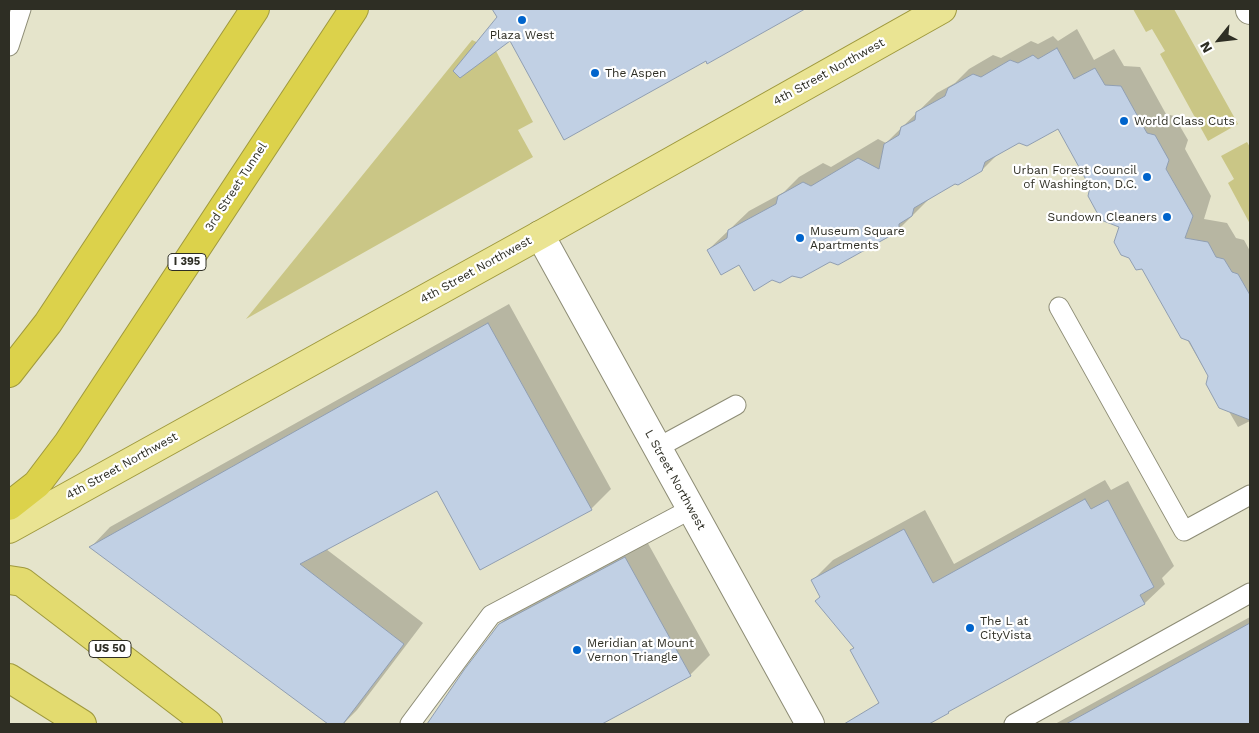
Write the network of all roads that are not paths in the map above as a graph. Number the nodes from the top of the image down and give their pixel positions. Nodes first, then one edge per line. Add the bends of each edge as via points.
1 (20, 9) edge
2 (256, 9) edge
3 (354, 9) edge
4 (942, 9) edge
5 (9, 46) edge
6 (540, 235) junction
7 (1059, 307) dead end
8 (9, 373) edge
9 (736, 405) dead end
10 (657, 448) junction
11 (1250, 495) edge
12 (9, 506) edge
13 (691, 509) junction
14 (9, 529) edge
15 (9, 580) edge
16 (1250, 593) edge
17 (9, 678) edge
18 (82, 724) edge
19 (208, 724) edge
20 (410, 724) edge
21 (810, 724) edge
22 (1014, 724) edge

1 - 5 lane
2 - 8 highway via 48,323
3 - 12 highway, 3rd Street Tunnel / I 395 via 68,443 37,484
4 - 6 main road, 4th Street Northwest
6 - 10 street, L Street Northwest
6 - 14 main road, 4th Street Northwest
7 - 11 lane via 1184,531
9 - 10 lane
10 - 13 street, L Street Northwest
13 - 20 lane via 491,615
13 - 21 street, L Street Northwest
15 - 19 highway, US 50 via 22,582
16 - 22 lane
17 - 18 highway

